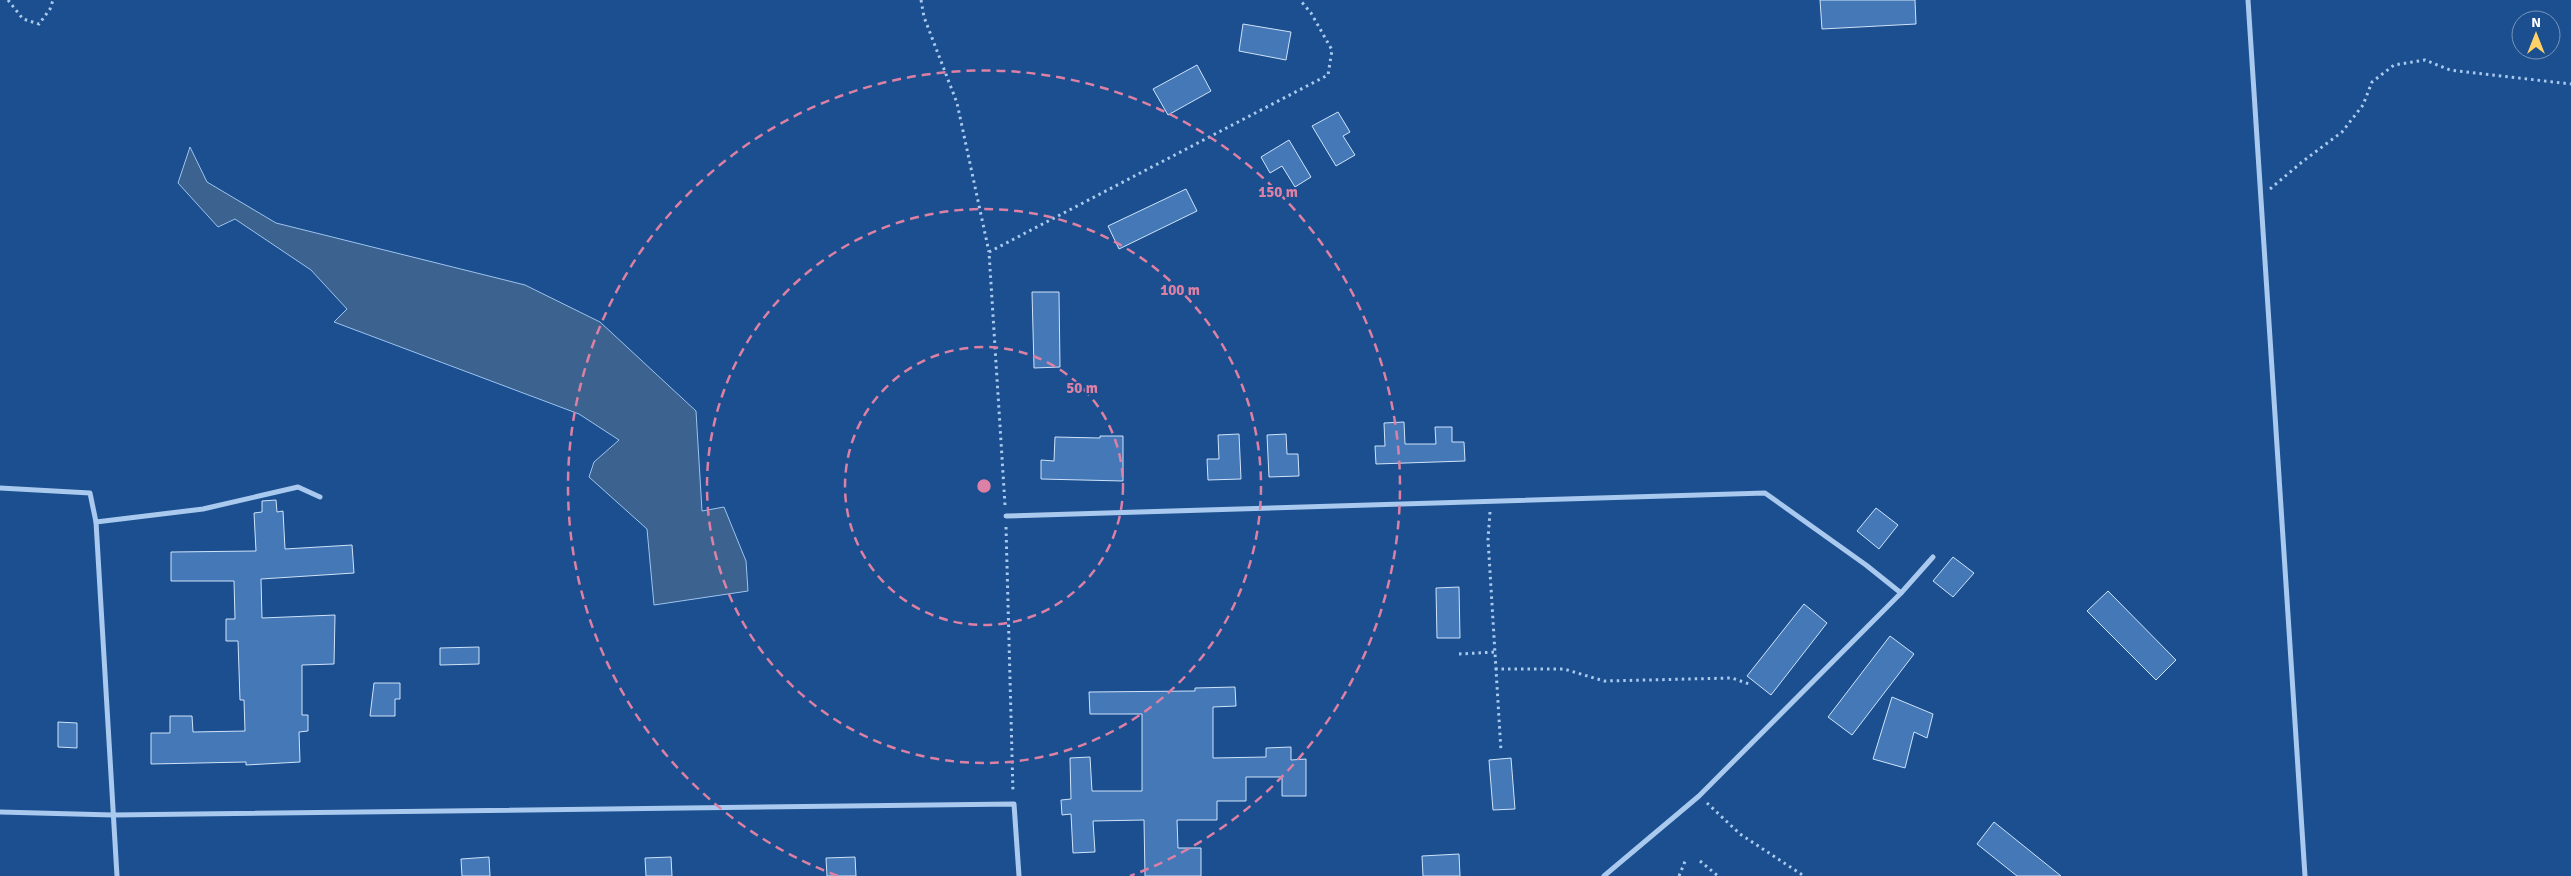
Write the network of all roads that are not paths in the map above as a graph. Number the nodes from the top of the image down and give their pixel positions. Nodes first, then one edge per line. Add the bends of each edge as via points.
1 (2248, 0) edge
2 (0, 488) edge
3 (320, 497) dead end
4 (1006, 516) road end
5 (96, 522) junction
6 (1933, 557) dead end
7 (1901, 593) junction
8 (0, 812) edge
9 (113, 815) junction
10 (117, 876) edge
11 (1019, 876) edge
12 (1604, 876) edge
13 (2305, 876) edge

1 - 13 street
2 - 5 street via 90,493
3 - 5 street via 298,487 203,509
4 - 7 street via 1765,493
5 - 9 street
6 - 7 street
7 - 12 street via 1699,796
8 - 9 street
9 - 10 street
9 - 11 street via 1014,804

